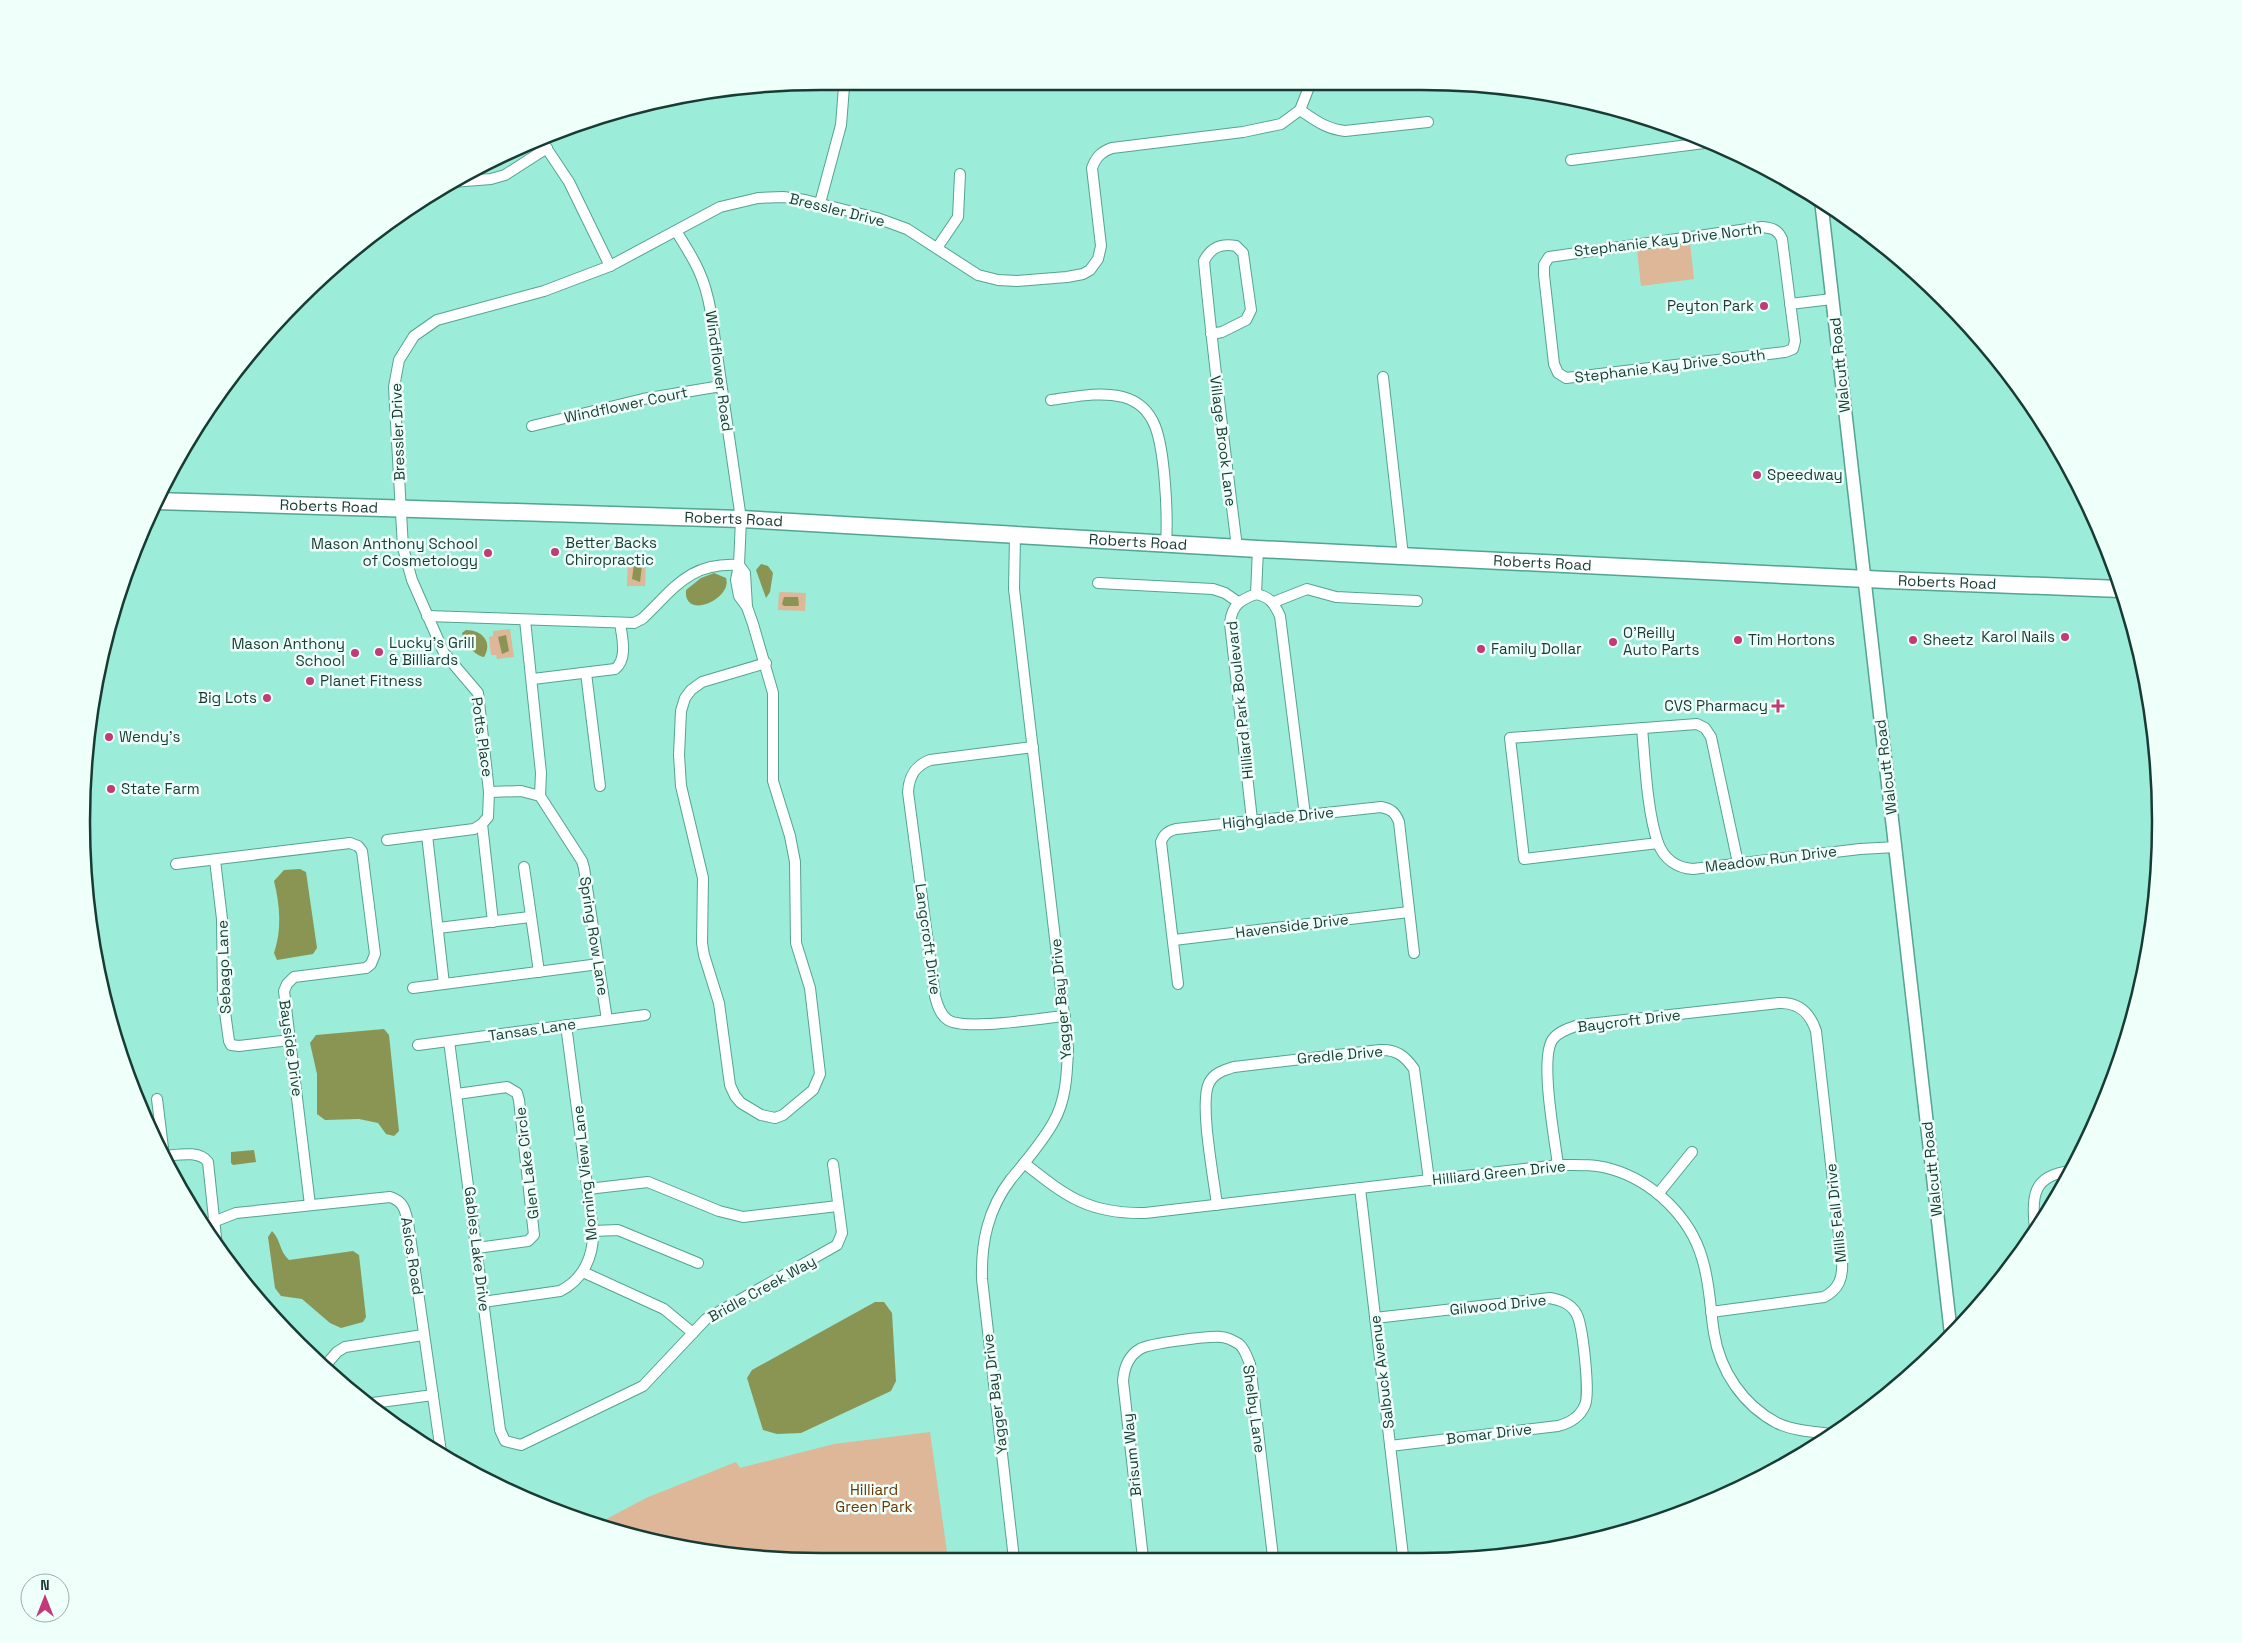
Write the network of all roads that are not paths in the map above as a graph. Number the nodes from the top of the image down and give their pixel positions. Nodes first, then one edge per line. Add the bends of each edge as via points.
1 (844, 90) edge
2 (1307, 90) edge
3 (1300, 110) junction
4 (1428, 122) dead end
5 (1695, 144) edge
6 (545, 145) edge
7 (541, 146) edge
8 (1571, 160) dead end
9 (960, 174) dead end
10 (469, 181) edge
11 (820, 203) junction
12 (1822, 210) edge
13 (676, 231) junction
14 (937, 248) junction
15 (1545, 260) joint
16 (610, 266) junction
17 (1832, 299) junction
18 (1790, 304) junction
19 (1211, 334) junction
20 (1383, 377) dead end
21 (721, 386) junction
22 (1051, 400) dead end
23 (532, 426) dead end
24 (164, 501) edge
25 (401, 508) junction
26 (741, 519) junction
27 (1015, 536) junction
28 (1166, 544) junction
29 (1237, 547) junction
30 (1258, 548) junction
31 (1403, 556) junction
32 (739, 564) junction
33 (1864, 578) junction
34 (1098, 584) dead end
35 (2114, 589) edge
36 (1256, 594) junction
37 (1417, 601) dead end
38 (1238, 602) junction
39 (1274, 602) junction
40 (427, 616) junction
41 (525, 620) junction
42 (620, 623) junction
43 (766, 663) junction
44 (586, 673) junction
45 (533, 679) junction
46 (1642, 728) junction
47 (1033, 747) junction
48 (600, 786) dead end
49 (489, 792) junction
50 (540, 796) junction
51 (1305, 815) junction
52 (1252, 820) junction
53 (482, 824) junction
54 (427, 835) junction
55 (387, 840) dead end
56 (1658, 843) junction
57 (1896, 847) junction
58 (216, 860) junction
59 (1738, 863) junction
60 (176, 864) dead end
61 (524, 867) dead end
62 (1409, 912) junction
63 (530, 918) junction
64 (493, 922) junction
65 (438, 928) junction
66 (1174, 940) junction
67 (1414, 953) dead end
68 (599, 964) junction
69 (539, 972) junction
70 (444, 984) junction
71 (1178, 984) dead end
72 (413, 988) dead end
73 (1805, 1011) joint
74 (645, 1015) dead end
75 (1064, 1016) junction
76 (606, 1020) junction
77 (566, 1025) junction
78 (290, 1040) junction
79 (450, 1041) junction
80 (418, 1044) dead end
81 (457, 1094) junction
82 (157, 1099) dead end
83 (161, 1137) edge
84 (1692, 1152) dead end
85 (172, 1157) edge
86 (1024, 1163) junction
87 (832, 1164) dead end
88 (1558, 1165) junction
89 (2062, 1173) edge
90 (1429, 1180) junction
91 (1360, 1188) junction
92 (588, 1189) junction
93 (1658, 1194) junction
94 (310, 1205) junction
95 (1217, 1205) junction
96 (838, 1206) junction
97 (2035, 1219) edge
98 (215, 1223) junction
99 (211, 1224) edge
100 (593, 1231) junction
101 (216, 1232) edge
102 (477, 1248) junction
103 (698, 1264) dead end
104 (583, 1272) junction
105 (484, 1302) junction
106 (1711, 1312) junction
107 (1375, 1318) junction
108 (1950, 1326) edge
109 (692, 1333) junction
110 (424, 1335) junction
111 (1132, 1355) joint
112 (329, 1362) edge
113 (433, 1395) junction
114 (377, 1402) edge
115 (1582, 1411) joint
116 (1822, 1433) edge
117 (440, 1445) edge
118 (521, 1445) joint
119 (1390, 1446) junction
120 (1013, 1553) edge
121 (1142, 1553) edge
122 (1273, 1553) edge
123 (1403, 1553) edge

1 - 11 street via 841,125
2 - 3 street
3 - 4 street via 1333,130
3 - 14 street, Bressler Drive via 1281,124 1259,129 1112,148 1103,152 1092,168 1100,232 1099,256 1090,270 1083,274 998,280 978,275
5 - 8 street
6 - 16 street via 569,182
7 - 10 street via 505,175
9 - 14 street via 958,217
11 - 13 street, Bressler Drive via 782,197 739,201 720,207
11 - 14 street, Bressler Drive via 907,229
12 - 17 street, Walcutt Road
13 - 16 street, Bressler Drive
13 - 21 street, Windflower Road via 700,268 707,287
15 - 18 street, Stephanie Kay Drive North via 1556,254 1771,228 1782,239
15 - 18 street, Stephanie Kay Drive South via 1554,364 1558,373 1566,378 1791,350 1795,341
16 - 25 street, Bressler Drive via 544,291 437,320 414,336 399,360 394,387
17 - 18 street
17 - 33 street, Walcutt Road
19 - 19 street, Village Brook Lane via 1246,320 1251,310 1243,253 1236,246 1217,246 1204,261
19 - 29 street, Village Brook Lane
20 - 31 street
21 - 23 street, Windflower Court via 643,399
21 - 26 street, Windflower Road
22 - 28 street via 1110,394 1138,403 1150,415 1160,441
24 - 25 main road, Roberts Road
25 - 26 main road, Roberts Road
25 - 40 street, Potts Place via 406,563
26 - 27 main road, Roberts Road
26 - 32 street, Windflower Road
27 - 28 main road, Roberts Road
27 - 47 street, Yagger Bay Drive via 1014,590
28 - 29 main road, Roberts Road
29 - 30 main road, Roberts Road
30 - 31 main road, Roberts Road
30 - 36 street
31 - 33 main road, Roberts Road
32 - 42 street via 700,569 639,621
32 - 43 street, Windflower Road via 736,580 740,596 747,607
33 - 35 main road, Roberts Road
33 - 57 street, Walcutt Road
34 - 38 street via 1213,590
36 - 38 street, Hilliard Park Boulevard
36 - 39 street
37 - 39 street via 1336,597 1307,590
38 - 52 street, Hilliard Park Boulevard via 1231,612 1230,623
39 - 51 street via 1280,616
40 - 41 street
40 - 49 street, Potts Place via 444,653 478,693
41 - 42 street
41 - 45 street
42 - 44 street via 622,659 618,667
43 - 43 street, Windflower Road via 711,678 691,690 682,710 679,755 681,786 704,878 704,955 719,1003 730,1085 741,1103 761,1115 774,1118 783,1115 813,1090 820,1074 810,988 796,943 795,862 773,781 773,693
44 - 45 street
44 - 48 street
45 - 50 street via 542,773
46 - 56 street, Meadow Run Drive via 1650,804
46 - 56 street via 1510,738 1524,859
46 - 59 street via 1697,724 1706,728 1711,737
47 - 75 street, Yagger Bay Drive
47 - 75 street, Langcroft Drive via 938,758 921,763 908,783 908,792 935,996 941,1012 946,1019 971,1025
49 - 50 street via 521,791
49 - 53 street, Potts Place via 488,817
50 - 68 street, Spring Row Lane via 582,861
51 - 52 street, Highglade Drive
51 - 62 street, Highglade Drive via 1381,807 1396,814
52 - 66 street, Highglade Drive via 1176,829 1164,836 1161,842
53 - 54 street via 474,829
53 - 64 street, Potts Place
54 - 55 street
54 - 65 street
56 - 59 street, Meadow Run Drive via 1673,864 1680,867 1693,869
57 - 59 street, Meadow Run Drive via 1860,848
57 - 108 street, Walcutt Road
58 - 60 street, Bayside Drive
58 - 78 street, Sebago Lane via 228,1041 239,1046
58 - 78 street, Bayside Drive via 350,843 362,851 373,960 366,968 294,977 284,991
61 - 63 street
62 - 66 street, Havenside Drive
62 - 67 street
63 - 64 street
63 - 69 street
64 - 65 street
65 - 70 street
66 - 71 street
68 - 69 street
68 - 76 street, Spring Row Lane
69 - 70 street
70 - 72 street
73 - 88 street, Baycroft Drive via 1793,1004 1779,1003 1579,1025 1560,1033 1549,1046 1546,1063
73 - 106 street, Mills Fall Drive via 1816,1031 1842,1278 1832,1293 1824,1297
74 - 76 street, Tansas Lane
75 - 86 street, Yagger Bay Drive via 1068,1049 1062,1100 1053,1122
76 - 77 street, Tansas Lane
77 - 79 street, Tansas Lane
77 - 92 street, Morning View Lane
78 - 94 street, Bayside Drive
79 - 80 street, Tansas Lane
79 - 81 street, Gables Lake Drive
81 - 102 street, Gables Lake Drive
81 - 102 street, Glen Lake Circle via 507,1087 517,1093 519,1100 534,1236 528,1241
82 - 83 street
84 - 93 street
85 - 98 street via 192,1154 206,1159
86 - 95 street, Hilliard Green Drive via 1076,1201 1097,1209 1122,1214
86 - 120 street, Yagger Bay Drive via 991,1212 981,1257
87 - 96 street, Bridle Creek Way
88 - 90 street, Hilliard Green Drive
88 - 93 street, Hilliard Green Drive via 1611,1169 1636,1179
89 - 97 street via 2050,1176 2040,1184 2034,1196
90 - 91 street, Hilliard Green Drive
90 - 95 street, Gredle Drive via 1417,1079 1414,1069 1399,1053 1380,1050 1234,1066 1211,1080 1205,1093
91 - 95 street, Hilliard Green Drive
91 - 107 street, Salbuck Avenue
92 - 96 street via 648,1182 719,1211 743,1217
92 - 100 street, Morning View Lane
93 - 106 street, Hilliard Green Drive via 1679,1214 1693,1236 1702,1258
94 - 98 street, Asics Road via 236,1213
94 - 110 street, Asics Road via 390,1197 399,1200 408,1222
96 - 109 street, Bridle Creek Way via 842,1233 837,1245 706,1319
98 - 99 street, Asics Road
98 - 101 street
100 - 103 street via 618,1230
100 - 104 street, Morning View Lane via 591,1256
102 - 105 street, Gables Lake Drive
104 - 105 street, Morning View Lane via 569,1287 560,1291
104 - 109 street via 664,1309
105 - 118 street, Gables Lake Drive via 500,1430 505,1441
106 - 116 street, Hilliard Green Drive via 1722,1363 1735,1387 1754,1407 1778,1423
107 - 115 street, Gilwood Drive via 1550,1298 1560,1300 1576,1314 1580,1327 1588,1389
107 - 119 street, Salbuck Avenue
109 - 118 street, Bridle Creek Way via 643,1386
110 - 112 street via 345,1347
110 - 113 street, Asics Road
111 - 121 street, Brisum Way via 1123,1381
111 - 122 street, Shelby Lane via 1152,1344 1221,1337 1240,1344 1250,1364
113 - 114 street
113 - 117 street, Asics Road
115 - 119 street, Bomar Drive via 1568,1423 1558,1426
119 - 123 street, Salbuck Avenue

